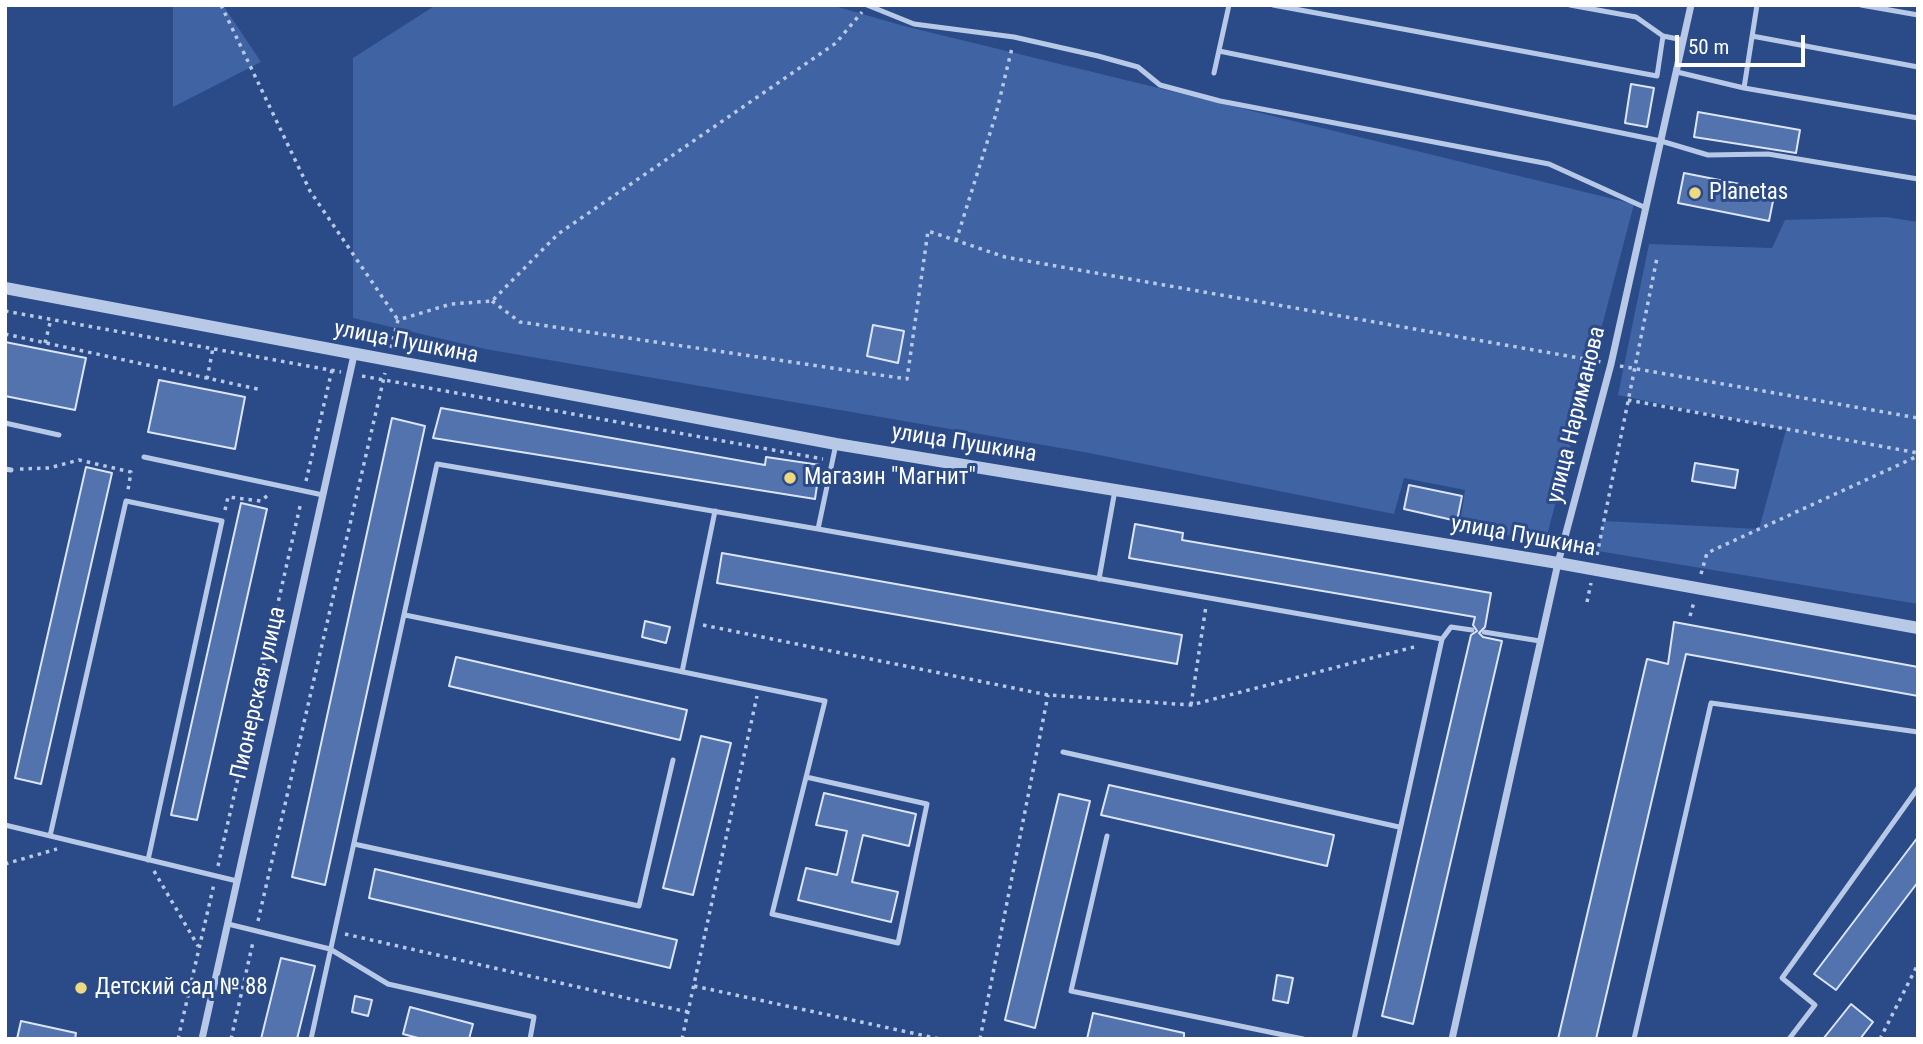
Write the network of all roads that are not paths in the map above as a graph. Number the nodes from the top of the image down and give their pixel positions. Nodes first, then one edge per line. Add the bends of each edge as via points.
1 (867, 5) edge
2 (1229, 5) edge
3 (1273, 5) edge
4 (1570, 5) edge
5 (1691, 5) edge
6 (1757, 5) edge
7 (1861, 5) edge
8 (1918, 15) edge
9 (1663, 36) junction
10 (1752, 36) junction
11 (1684, 40) junction
12 (1219, 51) junction
13 (1918, 67) edge
14 (1677, 72) junction
15 (1214, 73) dead end
16 (1744, 88) junction
17 (1918, 118) edge
18 (1661, 141) junction
19 (1918, 179) edge
20 (1646, 208) junction
21 (5, 288) edge
22 (354, 355) junction
23 (5, 423) edge
24 (59, 435) dead end
25 (836, 444) junction
26 (144, 457) dead end
27 (1115, 490) junction
28 (323, 495) junction
29 (716, 512) junction
30 (818, 529) junction
31 (1558, 563) junction
32 (1099, 579) junction
33 (405, 615) junction
34 (1918, 628) edge
35 (1472, 630) dead end
36 (1484, 632) dead end
37 (1441, 639) junction
38 (1540, 641) junction
39 (682, 673) junction
40 (1918, 732) edge
41 (1063, 752) dead end
42 (673, 760) dead end
43 (806, 777) junction
44 (1918, 788) edge
45 (5, 825) edge
46 (1399, 827) junction
47 (50, 836) junction
48 (1107, 836) dead end
49 (354, 844) junction
50 (148, 860) junction
51 (237, 881) junction
52 (228, 924) junction
53 (330, 949) junction
54 (202, 1039) edge
55 (311, 1039) edge
56 (530, 1039) edge
57 (1303, 1039) edge
58 (1354, 1039) edge
59 (1452, 1039) edge
60 (1634, 1039) edge
61 (1789, 1039) edge

1 - 20 lane via 914,24 1014,37 1138,67 1160,85 1220,101 1549,164
2 - 12 lane
3 - 9 lane via 1657,76
4 - 9 lane via 1636,18
5 - 11 street, улица Нариманова
6 - 10 lane
7 - 8 lane
9 - 11 lane
10 - 13 lane
10 - 16 lane
11 - 14 street, улица Нариманова
12 - 15 lane
12 - 18 lane
14 - 16 lane
14 - 18 street, улица Нариманова
16 - 17 lane
18 - 19 lane via 1708,155 1769,155
18 - 20 street, улица Нариманова
20 - 31 street, улица Нариманова via 1611,364
21 - 22 street, улица Пушкина
22 - 25 street, улица Пушкина
22 - 28 street, Пионерская улица
23 - 24 lane
25 - 27 street, улица Пушкина
25 - 30 lane
26 - 28 lane
27 - 31 street, улица Пушкина
27 - 32 lane
28 - 51 street, Пионерская улица
29 - 30 lane
29 - 33 lane via 437,464
29 - 39 lane
30 - 32 lane
31 - 34 street, улица Пушкина
31 - 38 street, улица Нариманова
32 - 37 lane
33 - 39 lane
33 - 49 lane
35 - 37 lane via 1451,627
36 - 38 lane
37 - 46 lane
38 - 59 street, улица Нариманова
39 - 43 lane via 825,701
40 - 60 lane via 1711,703
41 - 46 lane
42 - 49 lane via 639,906
43 - 43 lane via 772,914 898,943 927,804
44 - 61 lane via 1782,978 1815,1005
45 - 47 lane
46 - 58 lane
47 - 50 lane
47 - 50 lane via 126,501 222,521
48 - 57 lane via 1071,990
49 - 53 lane
50 - 51 lane
51 - 52 street, Пионерская улица
52 - 53 lane
52 - 54 street, Пионерская улица
53 - 55 lane
53 - 56 lane via 388,984 534,1017

